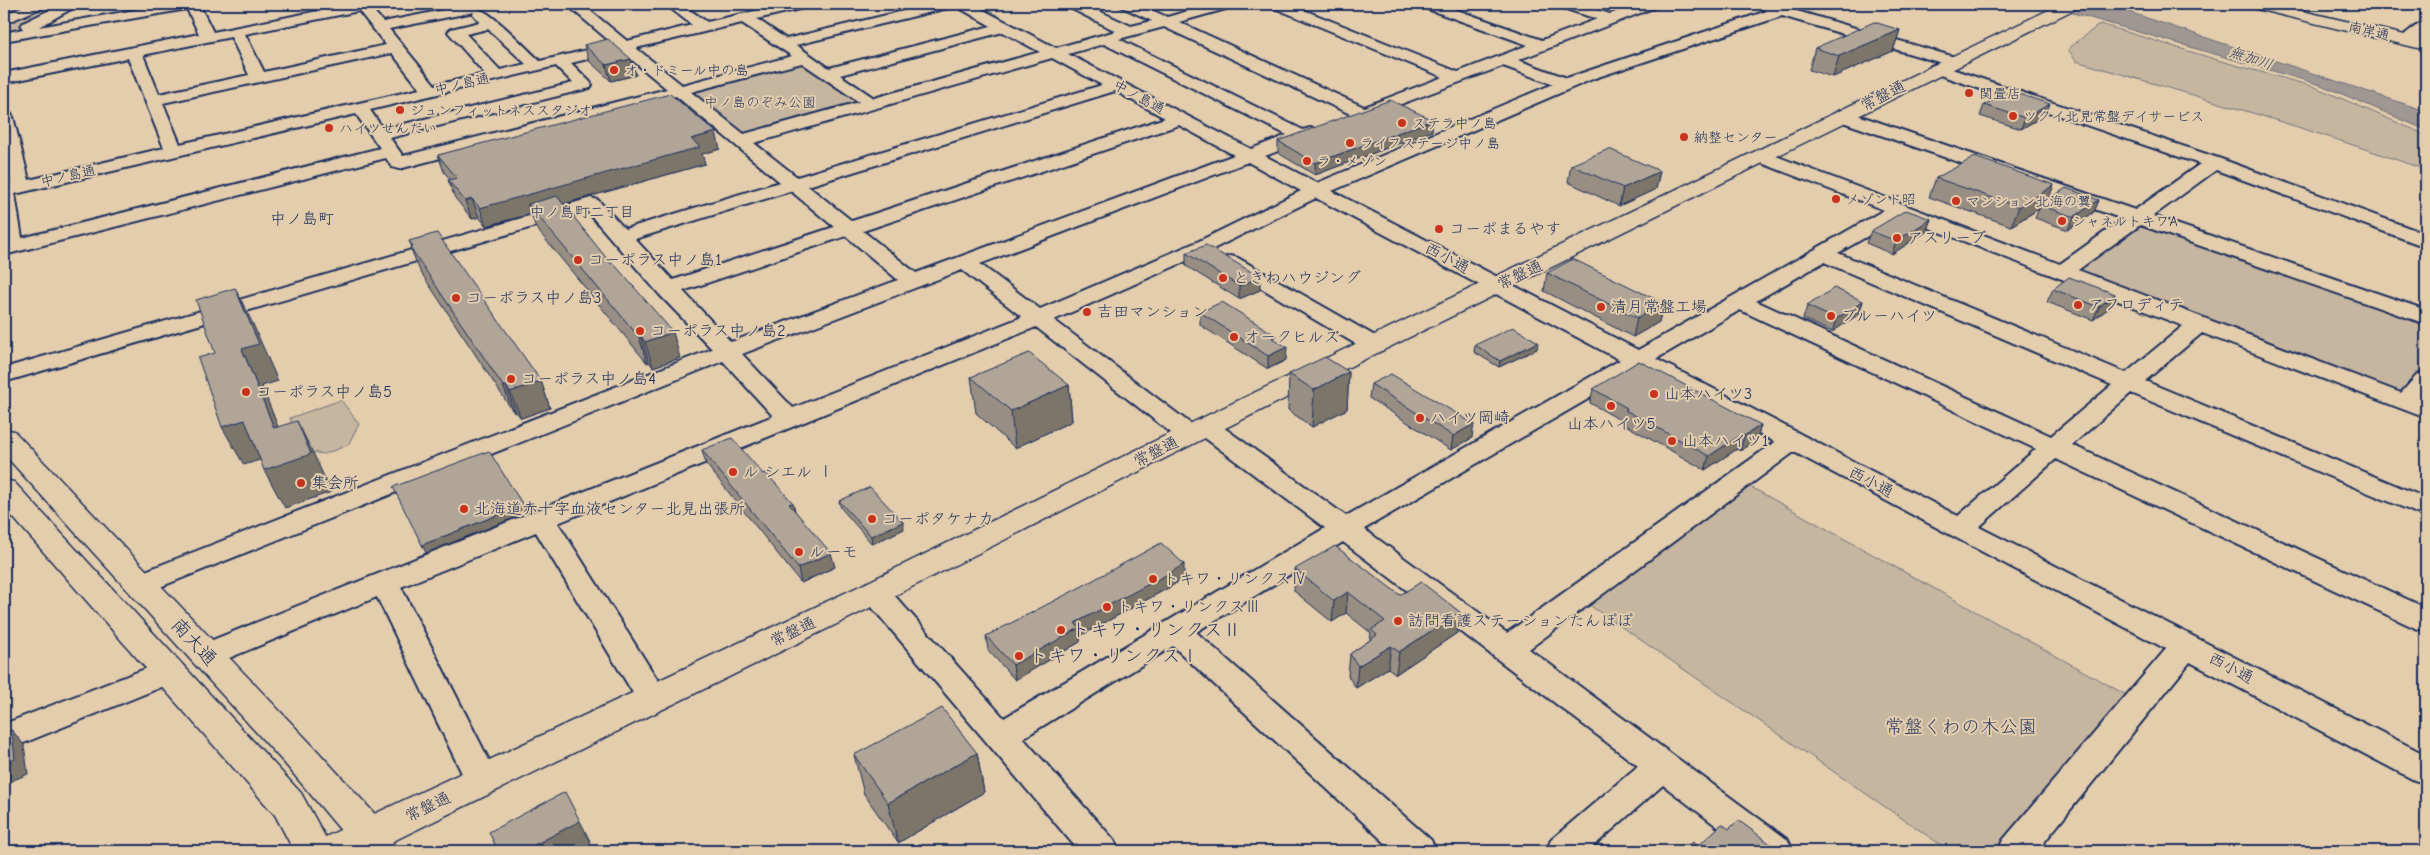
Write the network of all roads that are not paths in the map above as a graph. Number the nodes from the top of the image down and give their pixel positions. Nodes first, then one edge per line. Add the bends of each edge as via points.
1 (38, 4) edge
2 (73, 4) edge
3 (573, 4) edge
4 (672, 4) edge
5 (803, 4) edge
6 (950, 4) edge
7 (961, 4) edge
8 (1073, 4) edge
9 (1127, 4) edge
10 (1228, 4) edge
11 (1277, 4) edge
12 (1427, 4) edge
13 (1566, 4) edge
14 (1651, 4) edge
15 (1759, 4) edge
16 (2073, 4) edge
17 (2254, 4) edge
18 (368, 5) edge
19 (473, 5) edge
20 (319, 9) edge
21 (1782, 11) junction
22 (744, 17) junction
23 (1610, 19) junction
24 (4, 20) edge
25 (1165, 21) junction
26 (492, 24) junction
27 (2426, 26) edge
28 (379, 27) junction
29 (704, 27) junction
30 (1005, 27) junction
31 (236, 31) junction
32 (1129, 31) junction
33 (5, 37) edge
34 (208, 37) junction
35 (1105, 38) junction
36 (2408, 40) junction
37 (783, 44) junction
38 (1541, 45) junction
39 (2426, 45) edge
40 (624, 46) junction
41 (396, 48) junction
42 (134, 52) junction
43 (1054, 52) junction
44 (804, 58) junction
45 (1503, 60) junction
46 (560, 61) junction
47 (1944, 65) junction
48 (537, 66) junction
49 (828, 73) junction
50 (496, 76) junction
51 (1457, 77) junction
52 (4, 78) edge
53 (259, 78) junction
54 (1568, 84) junction
55 (1118, 85) junction
56 (676, 90) junction
57 (431, 91) junction
58 (156, 100) junction
59 (872, 104) junction
60 (360, 108) junction
61 (1364, 113) junction
62 (1843, 116) junction
63 (4, 117) edge
64 (1181, 119) junction
65 (379, 135) junction
66 (1302, 136) junction
67 (740, 141) junction
68 (174, 151) junction
69 (391, 151) junction
70 (1252, 155) junction
71 (1762, 157) junction
72 (2214, 163) junction
73 (793, 184) junction
74 (10, 189) edge
75 (1318, 190) junction
76 (1900, 210) junction
77 (2139, 217) junction
78 (847, 228) junction
79 (620, 237) junction
80 (2426, 240) edge
81 (1204, 246) junction
82 (9, 248) edge
83 (1823, 254) junction
84 (965, 262) junction
85 (2063, 271) junction
86 (914, 282) junction
87 (1499, 286) junction
88 (668, 289) junction
89 (1740, 302) junction
90 (2426, 317) edge
91 (1037, 319) junction
92 (2199, 324) junction
93 (1374, 345) junction
94 (726, 351) junction
95 (1640, 360) junction
96 (4, 374) edge
97 (2426, 379) edge
98 (2128, 383) junction
99 (2416, 407) edge
100 (790, 420) junction
101 (1198, 431) junction
102 (4, 437) edge
103 (1793, 441) junction
104 (2053, 447) junction
105 (4, 489) edge
106 (2426, 508) edge
107 (542, 520) junction
108 (1960, 528) junction
109 (1344, 529) junction
110 (140, 584) junction
111 (385, 584) junction
112 (875, 592) junction
113 (2426, 620) edge
114 (1176, 631) junction
115 (2187, 645) junction
116 (1507, 649) junction
117 (206, 655) junction
118 (168, 672) junction
119 (653, 699) junction
120 (1000, 736) junction
121 (4, 738) edge
122 (1662, 766) junction
123 (2426, 770) edge
124 (482, 780) junction
125 (374, 843) edge
126 (314, 851) edge
127 (335, 851) edge
128 (1101, 851) edge
129 (1418, 851) edge
130 (1564, 851) edge
131 (1775, 851) edge
132 (2016, 851) edge

1 - 24 street
2 - 33 street
3 - 40 street
4 - 29 street
5 - 22 street, 中ノ島通
6 - 37 street
7 - 30 street, 中ノ島通
8 - 32 street
9 - 25 street
10 - 25 street
11 - 51 street
12 - 38 street
13 - 23 street
14 - 23 street
15 - 21 street
16 - 47 main road, 常盤通
17 - 36 main road, 南岸通
18 - 20 street
18 - 28 street
19 - 26 street
19 - 28 street
20 - 31 street
21 - 47 street
21 - 54 street
22 - 29 street, 中ノ島通
22 - 37 street
23 - 38 street
25 - 32 street
25 - 61 street
26 - 48 street
26 - 50 street via 456,32
27 - 36 street
28 - 41 street
29 - 40 street, 中ノ島通
30 - 43 street, 中ノ島通
30 - 49 street
31 - 34 street
31 - 53 street
32 - 35 street
33 - 34 street via 192,4
34 - 42 street
35 - 43 street
35 - 66 street
36 - 39 main road, 南岸通
37 - 44 street
38 - 45 street
40 - 46 street, 中ノ島通
40 - 56 street
41 - 53 street
41 - 57 street
42 - 52 street
42 - 58 street
43 - 55 street, 中ノ島通
43 - 59 street
44 - 49 street
44 - 56 street
45 - 51 street
45 - 54 street
46 - 48 street, 中ノ島通
46 - 65 street via 584,85
47 - 62 main road, 常盤通
47 - 72 street
48 - 50 street, 中ノ島通
49 - 59 street
50 - 57 street, 中ノ島通
51 - 61 street
53 - 58 street
54 - 75 street
55 - 64 street, 中ノ島通
55 - 73 street
56 - 67 street
56 - 69 street via 399,163
57 - 60 street, 中ノ島通
58 - 68 street
59 - 67 street
60 - 65 street
60 - 68 street, 中ノ島通
61 - 66 street
62 - 71 main road, 常盤通
62 - 77 street
63 - 74 street
64 - 70 street, 中ノ島通
64 - 78 street
65 - 69 street
66 - 70 street
67 - 73 street
68 - 74 street, 中ノ島通
69 - 82 street
70 - 75 street, 中ノ島通
70 - 84 street
71 - 76 street
71 - 87 main road, 常盤通
72 - 77 street
72 - 80 street
73 - 78 street
73 - 79 street
74 - 82 street
75 - 81 street
75 - 87 street, 西小通
76 - 83 street
76 - 85 street
77 - 85 street
77 - 90 street
78 - 86 street
78 - 88 street
79 - 88 street
79 - 96 street via 591,204
81 - 91 street
81 - 93 street
83 - 89 street
83 - 98 street
84 - 86 street
84 - 91 street
85 - 92 street
86 - 94 street
87 - 93 main road, 常盤通
87 - 95 street, 西小通
88 - 94 street
89 - 95 street
89 - 104 street
91 - 100 street
91 - 101 street
92 - 98 street
92 - 99 street
93 - 101 main road, 常盤通
94 - 100 street
94 - 110 street
95 - 103 street, 西小通
95 - 109 street
97 - 99 street
98 - 104 street
98 - 106 street
100 - 107 street
101 - 109 street
101 - 112 main road, 常盤通
102 - 110 main road, 南大通
103 - 108 street, 西小通
103 - 116 street
104 - 108 street
104 - 113 street
105 - 118 main road
107 - 111 street
107 - 119 street
108 - 115 street, 西小通
109 - 114 street
109 - 116 street
110 - 117 main road, 南大通
111 - 117 street
111 - 124 street
112 - 119 main road, 常盤通
112 - 120 street
114 - 120 street
114 - 129 street
115 - 123 street, 西小通
115 - 132 street
116 - 122 street
117 - 125 main road, 南大通
118 - 121 street
118 - 126 main road via 288,804
119 - 124 main road, 常盤通
120 - 128 street
122 - 130 street
122 - 131 street
124 - 125 main road, 常盤通
125 - 127 main road, 常盤通

